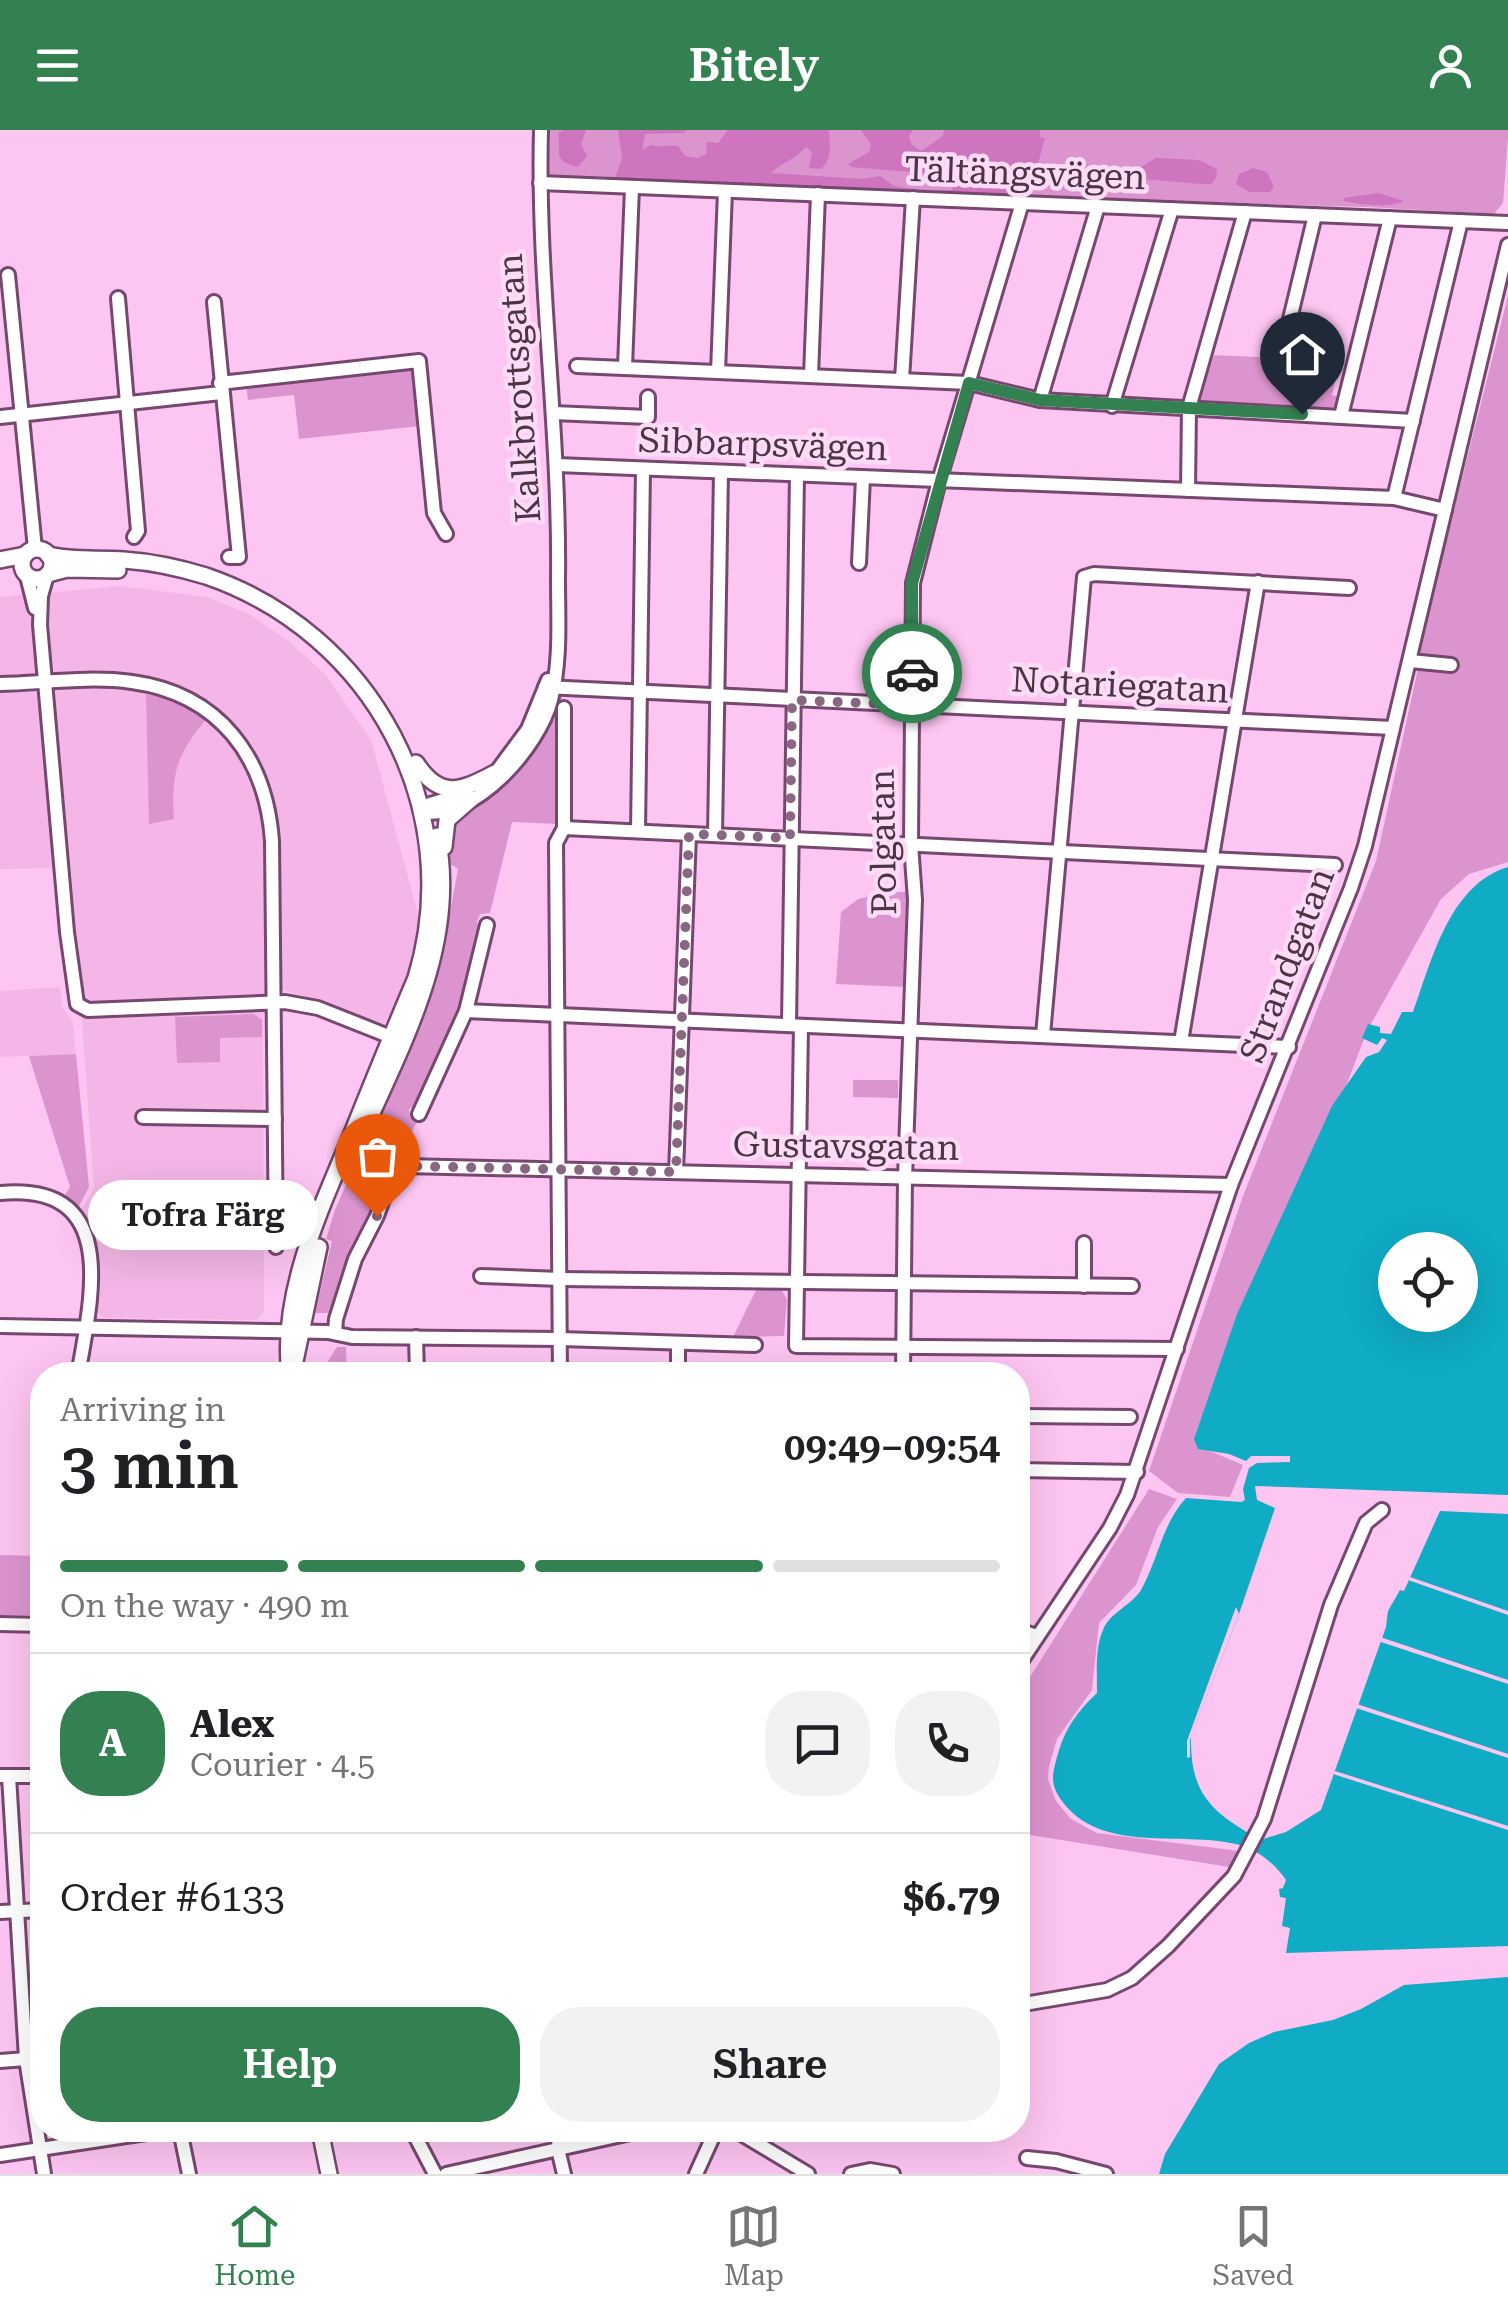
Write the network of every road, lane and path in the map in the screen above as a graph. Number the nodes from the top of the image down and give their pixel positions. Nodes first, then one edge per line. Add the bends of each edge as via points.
1 (541, 130) edge
2 (540, 183) junction
3 (632, 187) junction
4 (725, 190) junction
5 (818, 194) junction
6 (913, 198) junction
7 (1022, 203) junction
8 (1098, 206) junction
9 (1172, 208) junction
10 (1244, 212) junction
11 (1316, 215) junction
12 (1390, 218) junction
13 (1461, 221) junction
14 (1508, 222) edge
15 (1508, 246) edge
16 (8, 275) dead end
17 (118, 298) dead end
18 (214, 302) dead end
19 (1284, 344) dead end
20 (577, 366) dead end
21 (625, 368) junction
22 (718, 372) junction
23 (810, 376) junction
24 (902, 380) junction
25 (969, 383) junction
26 (220, 388) junction
27 (648, 396) dead end
28 (1040, 400) junction
29 (127, 403) junction
30 (1112, 406) junction
31 (1189, 408) junction
32 (553, 413) junction
33 (22, 414) junction
34 (0, 416) edge
35 (1340, 416) junction
36 (1412, 421) junction
37 (557, 465) junction
38 (643, 469) junction
39 (720, 472) junction
40 (797, 475) junction
41 (862, 478) junction
42 (939, 480) junction
43 (1188, 490) junction
44 (1394, 498) junction
45 (1445, 510) junction
46 (446, 534) dead end
47 (134, 537) dead end
48 (230, 557) dead end
49 (32, 561) junction
50 (859, 563) dead end
51 (0, 564) edge
52 (47, 574) junction
53 (1258, 582) junction
54 (1349, 588) dead end
55 (240, 591) junction
56 (40, 625) junction
57 (327, 645) junction
58 (1410, 662) junction
59 (1451, 665) dead end
60 (46, 682) junction
61 (0, 684) edge
62 (549, 688) junction
63 (641, 693) junction
64 (716, 696) junction
65 (792, 700) junction
66 (912, 705) junction
67 (564, 708) dead end
68 (1072, 713) junction
69 (1234, 720) junction
70 (1392, 728) junction
71 (416, 763) junction
72 (495, 773) junction
73 (471, 799) junction
74 (428, 810) junction
75 (564, 828) junction
76 (638, 831) junction
77 (689, 834) junction
78 (715, 835) junction
79 (790, 838) junction
80 (910, 844) junction
81 (1060, 851) junction
82 (1212, 858) junction
83 (1335, 865) dead end
84 (444, 871) junction
85 (487, 925) dead end
86 (274, 1002) junction
87 (466, 1011) junction
88 (558, 1015) junction
89 (682, 1020) junction
90 (795, 1025) junction
91 (911, 1030) junction
92 (1043, 1036) junction
93 (391, 1037) junction
94 (1182, 1042) junction
95 (1289, 1046) junction
96 (419, 1114) dead end
97 (143, 1117) dead end
98 (275, 1119) junction
99 (559, 1170) junction
100 (676, 1172) junction
101 (796, 1175) junction
102 (905, 1178) junction
103 (1231, 1185) junction
104 (0, 1193) edge
105 (323, 1204) junction
106 (274, 1225) junction
107 (1084, 1243) dead end
108 (276, 1247) dead end
109 (481, 1276) dead end
110 (560, 1279) junction
111 (795, 1282) junction
112 (904, 1284) junction
113 (1084, 1286) junction
114 (1132, 1286) dead end
115 (0, 1326) edge
116 (85, 1329) junction
117 (295, 1332) junction
118 (335, 1333) junction
119 (416, 1337) junction
120 (560, 1339) junction
121 (678, 1342) junction
122 (756, 1345) dead end
123 (904, 1346) junction
124 (1177, 1349) junction
125 (80, 1362) edge
126 (292, 1362) edge
127 (416, 1362) edge
128 (560, 1362) edge
129 (678, 1362) edge
130 (903, 1362) edge
131 (1030, 1416) edge
132 (1130, 1417) dead end
133 (1030, 1470) edge
134 (1137, 1472) junction
135 (1382, 1510) dead end
136 (0, 1624) edge
137 (30, 1625) edge
138 (1030, 1634) edge
139 (1038, 1636) junction
140 (1030, 1648) edge
141 (4, 1776) edge
142 (30, 1776) edge
143 (30, 1911) edge
144 (0, 1912) edge
145 (17, 1912) junction
146 (1030, 2003) edge
147 (26, 2059) junction
148 (0, 2061) edge
149 (30, 2085) edge
150 (39, 2142) edge
151 (90, 2142) edge
152 (182, 2142) edge
153 (322, 2142) edge
154 (418, 2142) edge
155 (558, 2142) edge
156 (590, 2142) edge
157 (711, 2142) edge
158 (755, 2142) edge
159 (558, 2149) junction
160 (40, 2150) junction
161 (0, 2155) edge
162 (1027, 2158) dead end
163 (328, 2172) edge
164 (44, 2174) edge
165 (189, 2174) edge
166 (435, 2174) edge
167 (446, 2174) edge
168 (564, 2174) edge
169 (696, 2174) edge
170 (808, 2174) edge
171 (851, 2174) edge
172 (893, 2174) edge
173 (1106, 2174) edge

1 - 2 street, Kalkbrottsgatan
2 - 3 street, Tältängsvägen
2 - 32 street, Kalkbrottsgatan
3 - 4 street, Tältängsvägen
3 - 21 street
4 - 5 street, Tältängsvägen
4 - 22 street
5 - 6 street, Tältängsvägen
5 - 23 street
6 - 7 street, Tältängsvägen
6 - 24 street
7 - 8 street, Tältängsvägen
7 - 25 street, Polgatan
8 - 9 street, Tältängsvägen
8 - 28 street
9 - 10 street, Tältängsvägen
9 - 30 street
10 - 11 street, Tältängsvägen
10 - 31 street
11 - 12 street, Tältängsvägen
11 - 19 street
12 - 13 street, Tältängsvägen
12 - 35 street
13 - 14 street, Tältängsvägen
13 - 36 street
15 - 45 street, Strandgatan
16 - 33 street
17 - 29 street
18 - 26 street
20 - 21 street
21 - 22 street
22 - 23 street
23 - 24 street
24 - 25 street
25 - 28 street
25 - 42 street, Polgatan
26 - 29 street
26 - 46 street via 419,362 434,513
26 - 48 street via 239,558
27 - 32 street via 648,417
28 - 30 street
29 - 33 street
29 - 47 street
30 - 31 street
31 - 35 street
31 - 43 street
32 - 37 street, Kalkbrottsgatan
33 - 34 street
33 - 49 street
35 - 36 street
36 - 44 street
37 - 38 street, Sibbarpsvägen
37 - 62 street, Kalkbrottsgatan via 558,642
38 - 39 street, Sibbarpsvägen
38 - 63 street
39 - 40 street, Sibbarpsvägen
39 - 64 street
40 - 41 street, Sibbarpsvägen
40 - 65 street
41 - 42 street, Sibbarpsvägen
41 - 50 street
42 - 43 street, Sibbarpsvägen
42 - 66 street, Polgatan via 912,583
43 - 44 street, Sibbarpsvägen
44 - 45 street, Sibbarpsvägen
45 - 58 street, Strandgatan
49 - 51 main road
49 - 52 main road via 52,566
49 - 55 main road via 160,565
49 - 56 street
52 - 55 main road via 167,572
52 - 56 street
53 - 54 street
53 - 68 street via 1084,576
53 - 69 street
55 - 57 main road
56 - 60 street
57 - 71 main road via 380,698
57 - 74 main road via 381,713
58 - 59 street
58 - 70 street, Strandgatan
60 - 61 street
60 - 86 street via 119,681 167,690 210,713 242,746 270,808
60 - 86 street via 77,1004 88,1010
62 - 63 street, Notariegatan
62 - 72 street, Kalkbrottsgatan
62 - 73 street, Kalkbrottsgatan via 547,713 529,748
63 - 64 street, Notariegatan
63 - 76 street
64 - 65 street, Notariegatan
64 - 78 street
65 - 66 street, Notariegatan
65 - 79 street
66 - 68 street, Notariegatan
66 - 80 street, Polgatan
67 - 75 street
68 - 69 street, Notariegatan
68 - 81 street
69 - 70 street, Notariegatan
69 - 82 street
70 - 95 street, Strandgatan via 1352,888
71 - 72 main road via 430,782 447,789
71 - 74 main road
72 - 74 street, Kalkbrottsgatan
73 - 74 street, Kalkbrottsgatan
73 - 84 main road via 443,830
74 - 84 main road
74 - 93 main road via 428,940
75 - 76 street
75 - 88 street via 556,844
76 - 77 street
77 - 78 street
77 - 89 street
78 - 79 street
79 - 80 street
79 - 90 street
80 - 81 street
80 - 91 street, Polgatan
81 - 82 street
81 - 92 street
82 - 83 street
82 - 94 street
84 - 117 main road via 435,956 328,1220
85 - 87 street
86 - 93 street via 318,1008
86 - 98 street
87 - 88 street
87 - 96 street
88 - 89 street
88 - 99 street
89 - 90 street
89 - 100 street
90 - 91 street
90 - 101 street
91 - 92 street
91 - 102 street, Polgatan
92 - 94 street
93 - 105 main road
94 - 95 street
95 - 103 street, Strandgatan
97 - 98 street
98 - 106 street
99 - 100 street, Gustavsgatan
99 - 110 street
99 - 118 street, Gustavsgatan via 398,1168 355,1258
100 - 101 street, Gustavsgatan
101 - 102 street, Gustavsgatan
101 - 111 street
102 - 103 street, Gustavsgatan
102 - 112 street, Polgatan
103 - 124 street, Strandgatan
104 - 116 street via 38,1192 68,1206 85,1227
105 - 106 main road via 306,1221
105 - 117 main road via 302,1265
106 - 108 street
107 - 113 street
109 - 110 street
110 - 111 street
110 - 120 street
111 - 112 street
111 - 123 street via 796,1346
112 - 113 street
112 - 123 street, Polgatan
113 - 114 street
115 - 116 street
116 - 117 street
116 - 125 street
117 - 118 street
117 - 126 main road
118 - 119 street
119 - 120 street
119 - 127 street
120 - 121 street
120 - 128 street
121 - 122 street
121 - 129 street
123 - 124 street
123 - 130 street, Polgatan
124 - 134 street, Strandgatan
131 - 132 street
133 - 134 street
134 - 139 street, Strandgatan via 1110,1528
135 - 146 street via 1366,1523 1332,1605 1262,1823 1234,1876 1132,1978 1107,1990
136 - 137 street
138 - 139 street
139 - 140 street, Strandgatan
141 - 142 street
141 - 145 street
143 - 145 street
144 - 145 street
145 - 147 street
147 - 148 street
147 - 149 street
150 - 160 street
151 - 160 street
152 - 165 street
153 - 163 main road
154 - 166 street
155 - 159 street
156 - 159 street
157 - 169 street
158 - 170 street
159 - 167 street
159 - 168 street
160 - 161 street
160 - 164 street
162 - 173 street
171 - 172 street

